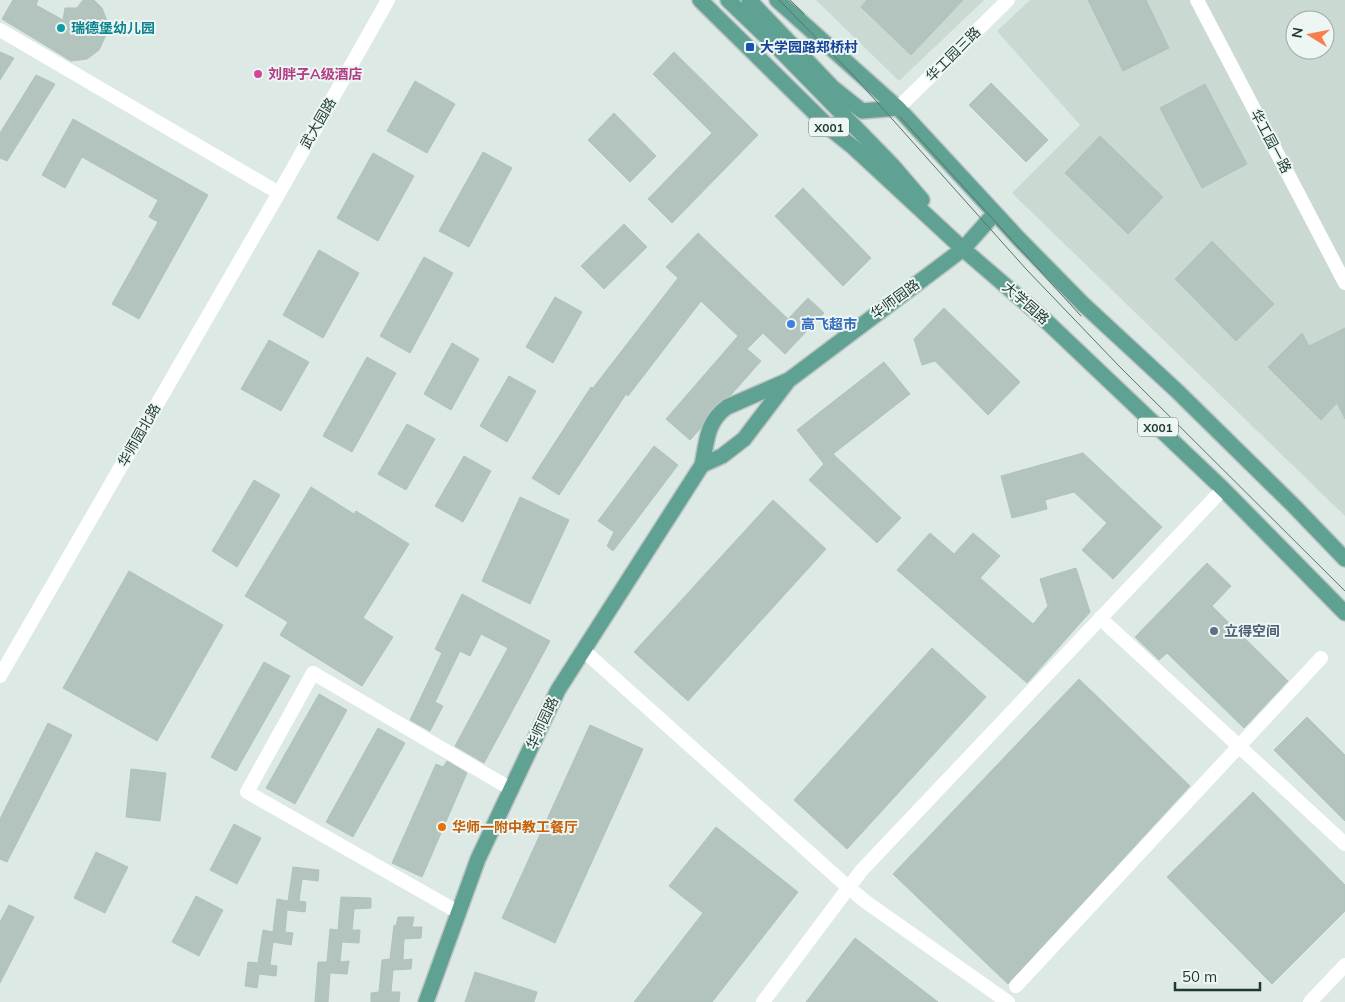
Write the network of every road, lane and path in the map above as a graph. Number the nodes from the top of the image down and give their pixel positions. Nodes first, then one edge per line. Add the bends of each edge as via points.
1 (388, 0) edge
2 (700, 0) edge
3 (728, 0) edge
4 (749, 0) edge
5 (777, 0) edge
6 (1008, 0) edge
7 (1196, 0) edge
8 (0, 30) edge
9 (818, 82) junction
10 (898, 108) junction
11 (278, 193) junction
12 (995, 213) junction
13 (963, 249) junction
14 (1345, 283) edge
15 (789, 380) junction
16 (702, 465) junction
17 (1223, 488) junction
18 (1345, 559) edge
19 (1345, 613) edge
20 (1100, 618) junction
21 (583, 650) junction
22 (1321, 658) dead end
23 (0, 676) edge
24 (1239, 746) junction
25 (511, 790) junction
26 (1345, 844) edge
27 (849, 888) junction
28 (458, 912) junction
29 (1345, 965) edge
30 (1016, 986) dead end
31 (426, 1002) edge
32 (763, 1002) edge
33 (1008, 1002) edge
34 (1310, 1002) edge

1 - 11 street, 武大园路
2 - 13 main road, 大学园路 / X001 via 833,131
3 - 9 main road
4 - 9 main road
5 - 10 main road, X001
6 - 10 street, 华工园三路
7 - 14 street, 华工园一路
8 - 11 street
9 - 10 main road via 832,87 862,111
9 - 13 main road
10 - 12 main road, X001
11 - 23 street, 华师园北路
12 - 13 main road, 华师园路
12 - 18 main road, X001
13 - 15 main road, 华师园路
13 - 17 main road, 大学园路 / X001 via 1043,318
15 - 16 main road via 744,439 722,456
15 - 16 main road via 720,412 711,424
16 - 21 main road, 华师园路
17 - 19 main road, 大学园路 / X001
17 - 20 street
20 - 24 street
20 - 27 street
21 - 25 main road, 华师园路 via 558,690
21 - 27 street
22 - 24 street
24 - 26 street
24 - 30 street
25 - 28 main road, 华师园路 via 478,859
25 - 28 street via 313,673 247,792
27 - 32 street
27 - 33 street
28 - 31 main road, 华师园路
29 - 34 street

